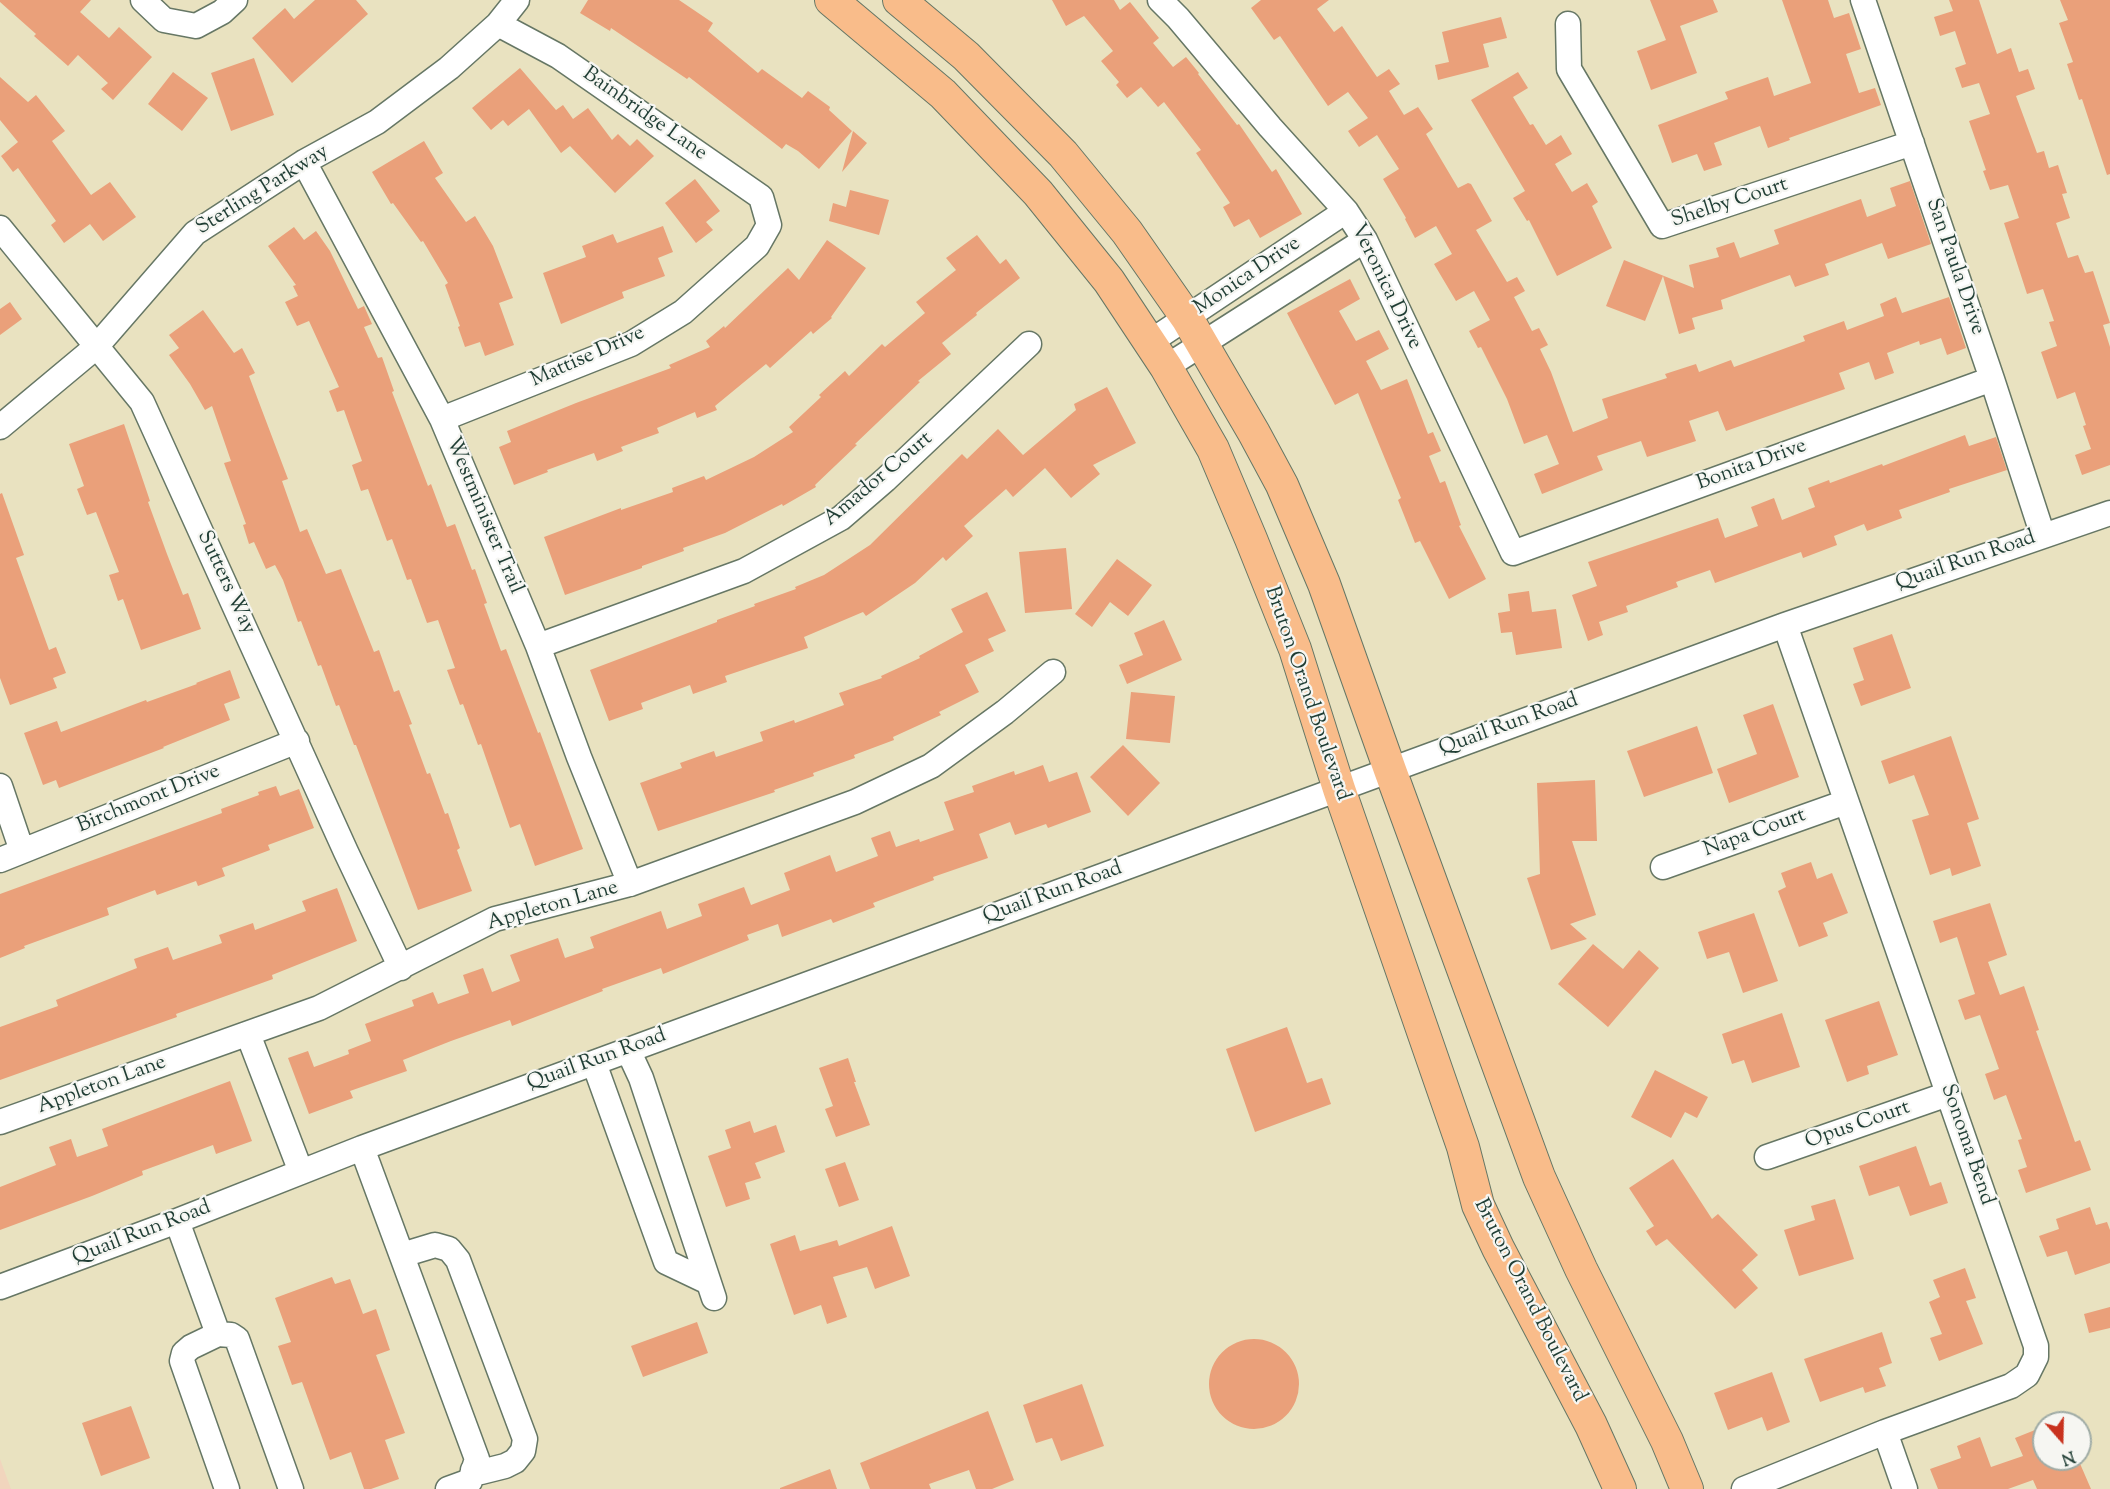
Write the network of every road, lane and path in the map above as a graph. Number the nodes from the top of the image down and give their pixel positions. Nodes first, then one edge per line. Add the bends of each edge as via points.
1 (142, 0) edge
2 (235, 0) edge
3 (517, 0) edge
4 (831, 0) edge
5 (899, 0) edge
6 (1160, 0) edge
7 (1863, 0) edge
8 (498, 24) junction
9 (1568, 24) dead end
10 (1912, 143) junction
11 (304, 162) junction
12 (1346, 211) junction
13 (769, 225) joint
14 (0, 228) edge
15 (1365, 240) junction
16 (1194, 331) junction
17 (1029, 344) dead end
18 (96, 347) junction
19 (1158, 354) junction
20 (1992, 379) junction
21 (442, 419) junction
22 (0, 427) edge
23 (2110, 513) edge
24 (2043, 536) junction
25 (1513, 553) joint
26 (1785, 625) junction
27 (538, 646) junction
28 (1053, 672) dead end
29 (297, 741) junction
30 (1389, 770) junction
31 (0, 786) edge
32 (1339, 789) junction
33 (1846, 801) junction
34 (11, 856) edge
35 (1663, 867) dead end
36 (630, 884) junction
37 (401, 968) junction
38 (248, 1034) junction
39 (628, 1050) junction
40 (594, 1063) junction
41 (1948, 1095) junction
42 (0, 1122) edge
43 (362, 1148) junction
44 (1767, 1157) dead end
45 (301, 1172) junction
46 (177, 1221) junction
47 (402, 1255) junction
48 (0, 1287) edge
49 (218, 1334) junction
50 (1886, 1432) junction
51 (473, 1470) junction
52 (227, 1489) edge
53 (291, 1489) edge
54 (448, 1489) edge
55 (1620, 1489) edge
56 (1687, 1489) edge
57 (1744, 1489) edge
58 (1905, 1489) edge

1 - 2 street via 164,20 196,26
3 - 8 street, Sterling Parkway
4 - 19 main road, Bruton Orand Boulevard via 944,94 1038,193 1109,281
5 - 16 main road via 966,56 1063,154 1127,232
6 - 12 street, Veronica Drive
7 - 10 street, San Paula Drive
8 - 11 street, Sterling Parkway via 449,68 378,122
8 - 13 street, Bainbridge Lane via 558,56 761,197
9 - 10 street, Shelby Court via 1569,69 1662,226
10 - 20 street, San Paula Drive
11 - 18 street, Sterling Parkway via 195,232
11 - 21 street, Westminister Trail
12 - 15 street, Veronica Drive
12 - 16 street, Monica Drive
13 - 21 street, Mattise Drive via 757,246 683,312 631,344
14 - 18 street, Sutters Way
15 - 16 street, Monica Drive
15 - 25 street, Veronica Drive
16 - 19 street, Monica Drive
16 - 30 main road via 1282,485 1324,584
17 - 27 street, Amador Court via 841,518 744,571
18 - 22 street, Sterling Parkway
18 - 29 street, Sutters Way via 142,402
19 - 32 main road, Bruton Orand Boulevard via 1213,449 1251,539 1295,649
20 - 24 street, San Paula Drive
20 - 25 street, Bonita Drive
21 - 27 street, Westminister Trail
23 - 24 street, Quail Run Road
24 - 26 street, Quail Run Road
26 - 30 street, Quail Run Road
26 - 33 street, Sonoma Bend
27 - 36 street, Westminister Trail
28 - 36 street, Appleton Lane via 931,766 855,802
29 - 34 street, Birchmont Drive
29 - 37 street, Sutters Way
30 - 32 street, Quail Run Road
30 - 56 main road via 1539,1177
31 - 34 street
32 - 39 street, Quail Run Road
32 - 55 main road, Bruton Orand Boulevard via 1463,1147 1478,1205
33 - 35 street, Napa Court
33 - 41 street, Sonoma Bend
36 - 37 street, Appleton Lane via 495,919
37 - 38 street, Appleton Lane via 319,1008
38 - 42 street, Appleton Lane
38 - 45 street
39 - 40 street, Quail Run Road
39 - 40 street via 711,1290 666,1262
40 - 43 street, Quail Run Road
41 - 44 street, Opus Court
41 - 50 street, Sonoma Bend via 2036,1346 2036,1357 2020,1382
43 - 45 street, Quail Run Road
43 - 47 street
45 - 46 street, Quail Run Road
46 - 48 street, Quail Run Road
46 - 49 street
47 - 51 street via 477,1459
47 - 51 street via 435,1245 449,1249 458,1260 525,1439 523,1451 515,1461 481,1472
49 - 52 street via 191,1347 182,1361
49 - 53 street via 237,1339
50 - 57 street, Sonoma Bend
50 - 58 street
51 - 54 street via 470,1481

